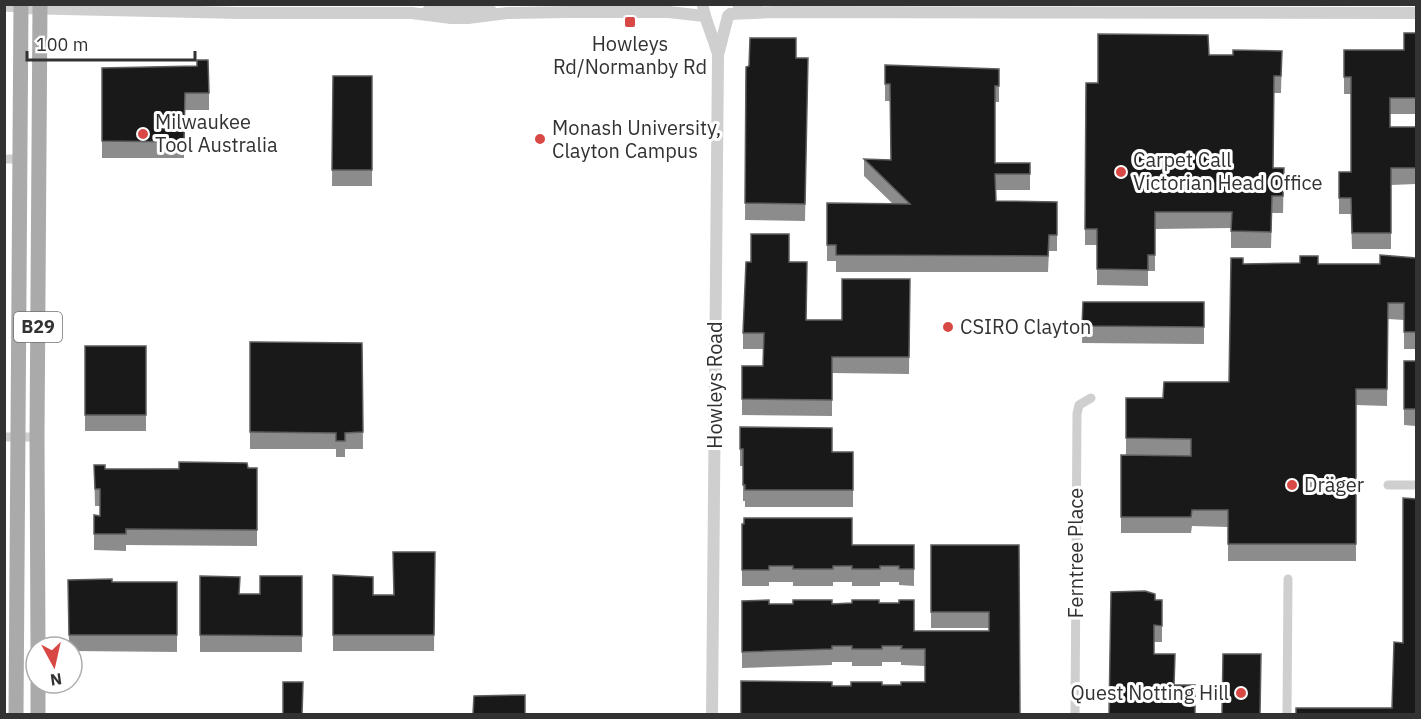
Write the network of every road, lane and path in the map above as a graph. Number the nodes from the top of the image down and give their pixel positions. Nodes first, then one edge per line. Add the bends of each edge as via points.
1 (689, 4) edge
2 (738, 4) edge
3 (21, 6) edge
4 (40, 6) edge
5 (4, 7) edge
6 (133, 7) edge
7 (669, 12) junction
8 (729, 12) edge
9 (774, 12) junction
10 (1416, 13) edge
11 (705, 14) edge
12 (718, 55) junction
13 (12, 159) edge
14 (1091, 398) dead end
15 (11, 437) edge
16 (37, 437) junction
17 (1388, 485) dead end
18 (1416, 485) edge
19 (1288, 579) dead end
20 (38, 635) edge
21 (38, 695) edge
22 (16, 714) edge
23 (38, 714) edge
24 (712, 714) edge
25 (1075, 714) edge
26 (1287, 714) edge

1 - 7 street
2 - 9 street
3 - 4 street
3 - 5 street
3 - 13 main road, B29
4 - 6 street
4 - 16 main road, B29
6 - 7 street via 239,13 412,13 451,7 507,13
7 - 11 street
8 - 9 street
8 - 11 street via 716,23
8 - 12 street, Howleys Road
9 - 10 street
11 - 12 street, Howleys Road
12 - 24 street, Howleys Road
13 - 15 main road, B29
14 - 25 street, Ferntree Place via 1079,405 1077,414
15 - 16 street
15 - 22 main road, B29
16 - 20 main road, B29
17 - 18 street
19 - 26 street
21 - 23 main road

